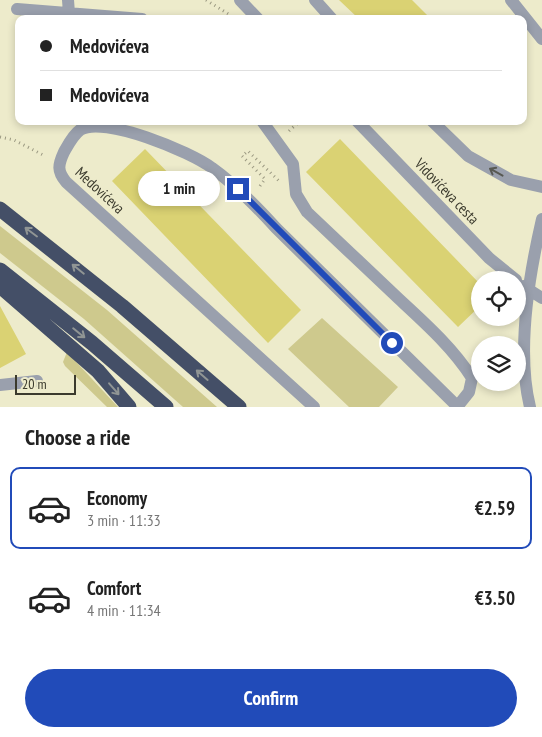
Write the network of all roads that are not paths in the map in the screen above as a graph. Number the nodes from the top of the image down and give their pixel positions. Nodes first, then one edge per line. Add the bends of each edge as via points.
1 (240, 0) edge
2 (315, 0) edge
3 (511, 0) edge
4 (69, 6) edge
5 (17, 9) dead end
6 (120, 15) edge
7 (254, 15) edge
8 (328, 15) edge
9 (523, 15) edge
10 (527, 20) edge
11 (542, 39) edge
12 (265, 125) edge
13 (361, 125) edge
14 (436, 125) edge
15 (542, 188) edge
16 (0, 199) edge
17 (4, 212) edge
18 (542, 219) edge
19 (0, 270) edge
20 (505, 271) edge
21 (0, 287) edge
22 (526, 288) edge
23 (529, 290) junction
24 (542, 298) edge
25 (37, 381) dead end
26 (0, 386) edge
27 (129, 407) edge
28 (166, 407) edge
29 (239, 407) edge
30 (314, 407) edge
31 (457, 407) edge
32 (530, 407) edge

1 - 7 street
2 - 8 street
3 - 9 street
4 - 5 street
4 - 6 street
10 - 11 street
12 - 31 street via 293,164 296,194 307,212 411,310 455,354 468,372 472,386
13 - 20 street, Vidovićeva cesta
15 -> 14 street via 510,180 468,156
16 - 17 highway
29 -> 17 highway via 122,306
18 - 23 street
19 -> 28 highway
21 -> 27 highway via 98,371
22 - 23 street, Vidovićeva cesta
23 - 24 street, Vidovićeva cesta
23 - 32 street via 525,368
25 - 26 street
30 - 31 street, Medovićeva via 59,174 59,163 68,144 80,130 93,127 144,136 211,166 249,198

